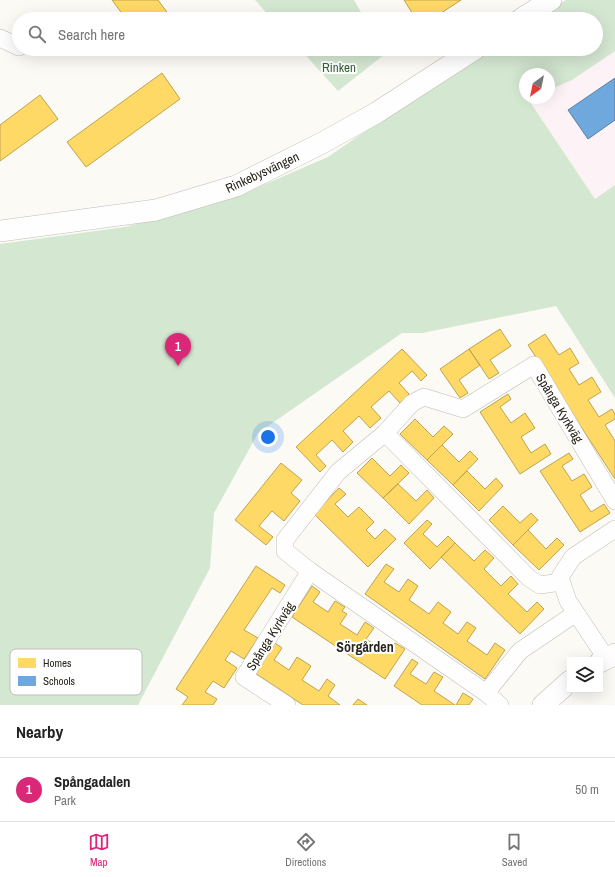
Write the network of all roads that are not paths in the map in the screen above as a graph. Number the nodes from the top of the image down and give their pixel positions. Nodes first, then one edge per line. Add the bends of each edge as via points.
1 (551, 0) edge
2 (532, 12) edge
3 (0, 38) edge
4 (12, 44) edge
5 (464, 56) edge
6 (0, 231) edge
7 (385, 433) junction
8 (615, 501) edge
9 (615, 529) edge
10 (310, 571) junction
11 (561, 582) junction
12 (576, 613) junction
13 (607, 658) edge
14 (567, 684) edge
15 (486, 693) junction
16 (287, 705) edge
17 (500, 705) edge
18 (543, 705) edge

1 - 2 street
3 - 4 street
5 - 6 street, Rinkebysvängen via 376,113 236,186 156,210
7 - 8 street, Spånga Kyrkväg via 412,403 424,397 463,410 534,365
7 - 10 street, Spånga Kyrkväg via 338,472 285,540 285,551
7 - 11 street via 530,578 540,585
9 - 11 street via 573,557 560,577
10 - 15 street, Spånga Kyrkväg
10 - 16 street, Spånga Kyrkväg via 244,677
11 - 12 street
12 - 13 street
12 - 15 street via 520,651
14 - 18 street
15 - 17 street, Spånga Kyrkväg

